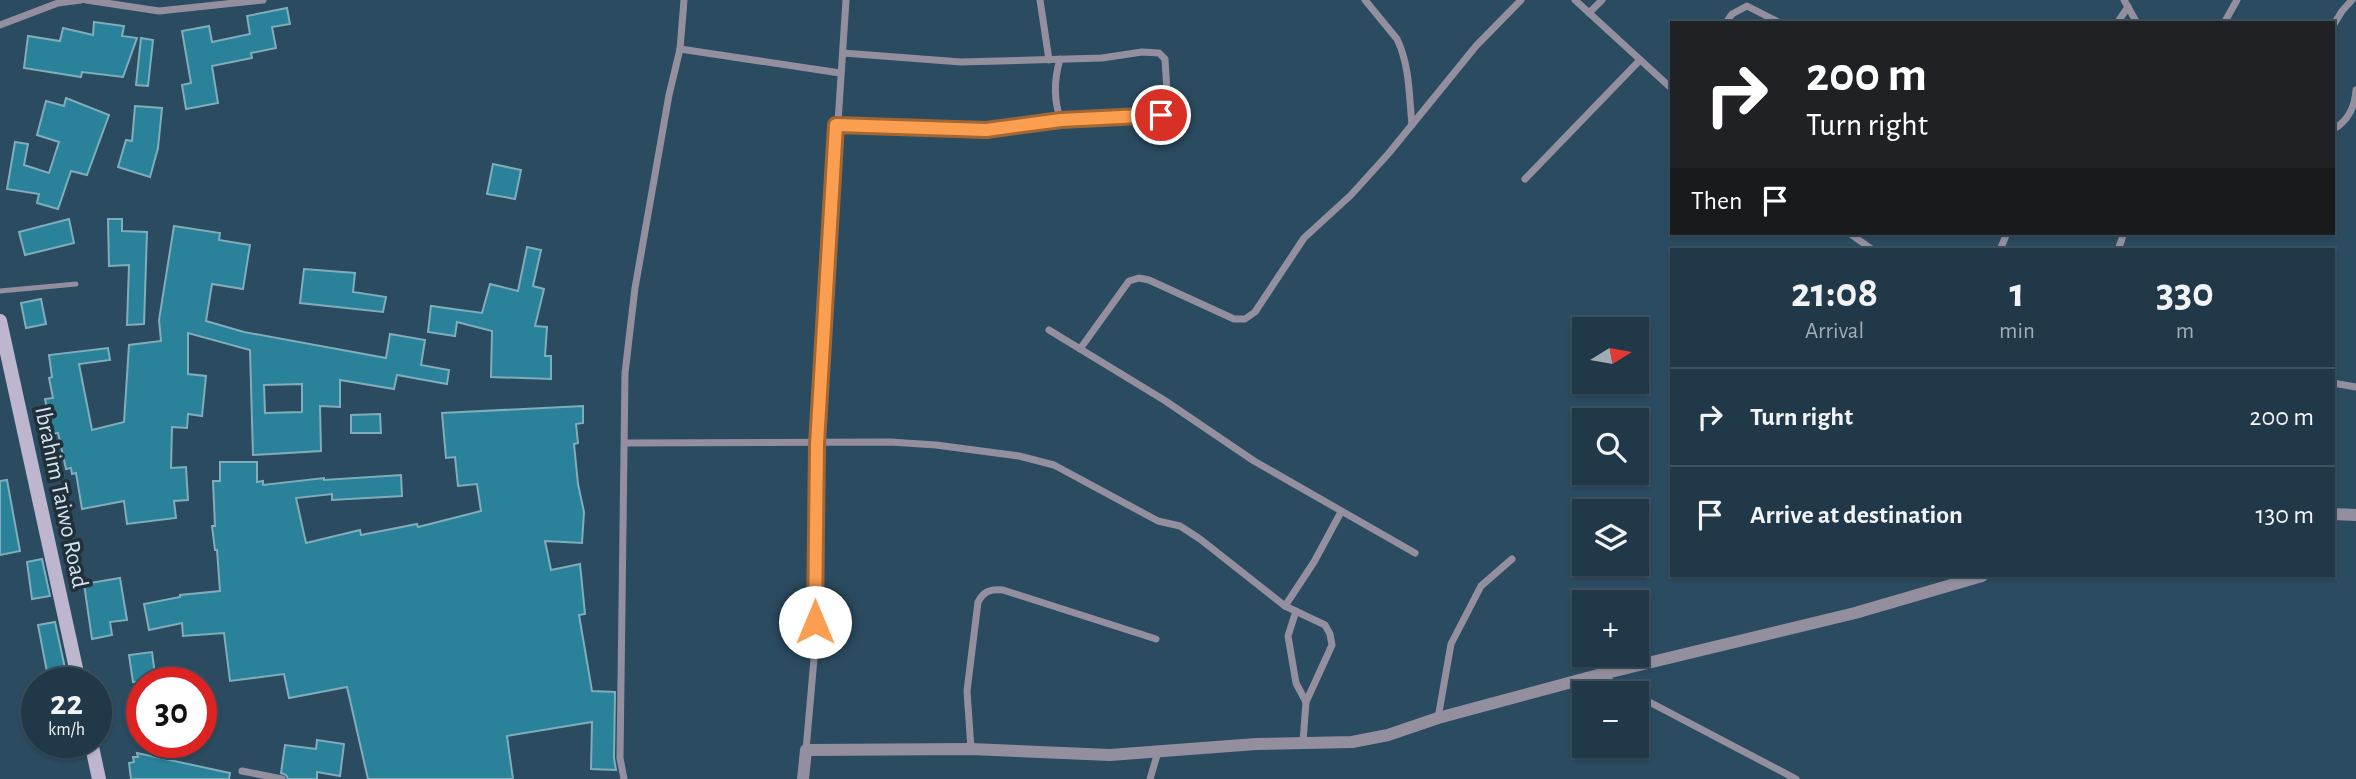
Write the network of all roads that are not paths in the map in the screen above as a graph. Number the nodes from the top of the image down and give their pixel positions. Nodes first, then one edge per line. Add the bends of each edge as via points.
1 (84, 0) edge
2 (263, 0) edge
3 (684, 0) edge
4 (846, 0) edge
5 (1040, 0) edge
6 (1365, 0) edge
7 (1521, 0) edge
8 (1575, 0) edge
9 (1602, 0) edge
10 (2237, 0) edge
11 (2352, 0) edge
12 (2126, 4) edge
13 (1589, 13) junction
14 (1727, 21) edge
15 (1776, 21) edge
16 (2118, 21) edge
17 (2136, 21) edge
18 (2225, 21) edge
19 (2335, 22) edge
20 (0, 25) edge
21 (680, 49) junction
22 (843, 53) junction
23 (1049, 60) junction
24 (1060, 60) junction
25 (1640, 60) junction
26 (840, 73) junction
27 (1670, 87) edge
28 (2356, 90) edge
29 (1061, 120) junction
30 (836, 125) junction
31 (1412, 125) junction
32 (2335, 126) edge
33 (1525, 179) dead end
34 (1853, 235) edge
35 (1870, 248) edge
36 (76, 284) dead end
37 (0, 291) edge
38 (1, 326) edge
39 (1049, 330) dead end
40 (1080, 349) junction
41 (5, 360) edge
42 (2335, 383) edge
43 (2356, 387) edge
44 (626, 443) junction
45 (817, 444) junction
46 (1341, 512) junction
47 (2335, 514) edge
48 (2356, 515) edge
49 (1415, 553) dead end
50 (1512, 559) dead end
51 (1979, 577) edge
52 (1285, 606) junction
53 (1296, 611) junction
54 (1156, 639) dead end
55 (76, 667) edge
56 (1598, 675) junction
57 (1609, 681) edge
58 (1306, 702) junction
59 (1649, 702) edge
60 (1438, 718) junction
61 (1303, 742) junction
62 (971, 749) junction
63 (806, 750) junction
64 (1158, 751) junction
65 (94, 758) edge
66 (242, 771) dead end
67 (99, 779) edge
68 (282, 779) edge
69 (624, 779) edge
70 (803, 779) edge
71 (1150, 779) edge
72 (1796, 779) edge

1 - 2 street via 159,11
1 - 20 street via 58,3
3 - 21 street
4 - 22 street
5 - 23 street
6 - 31 street via 1401,47
7 - 31 street via 1476,46
8 - 13 street
9 - 13 street
10 - 18 street
11 - 19 street
12 - 16 street
12 - 17 street
13 - 25 street
14 - 15 street via 1747,6
21 - 26 street
21 - 44 street via 635,289 625,373
22 - 23 street via 961,62
22 - 26 street
23 - 24 street
24 - 29 street via 1055,91
24 - 29 street via 1159,53 1165,59 1168,109 1161,115
25 - 27 street
25 - 33 street
26 - 30 street
28 - 32 street via 2351,113
29 - 30 street via 986,130
30 - 45 street
31 - 40 street via 1351,195 1304,238 1255,313 1234,319 1139,278 1129,281
34 - 35 street
36 - 37 lane
38 - 41 main road, Ibrahim Taiwo Road
39 - 40 street
40 - 46 street
41 - 55 main road, Ibrahim Taiwo Road
42 - 43 street
44 - 45 street
44 - 69 street via 620,758
45 - 52 street via 936,445 1019,456 1054,466 1158,521 1180,526
45 - 63 street via 815,647
46 - 49 street
46 - 52 street
47 - 48 street
50 - 60 street via 1481,586 1451,645
51 - 56 street via 1854,613
52 - 53 street
53 - 58 street via 1288,636 1296,683
53 - 58 street via 1325,625 1332,645
54 - 62 street via 1003,590 983,594 967,691
56 - 57 street
56 - 60 street
58 - 61 street
59 - 72 street
60 - 61 street via 1352,742
61 - 64 street
62 - 63 street
62 - 64 street via 1110,755
63 - 70 street
64 - 71 street
65 - 67 main road
66 - 68 street

